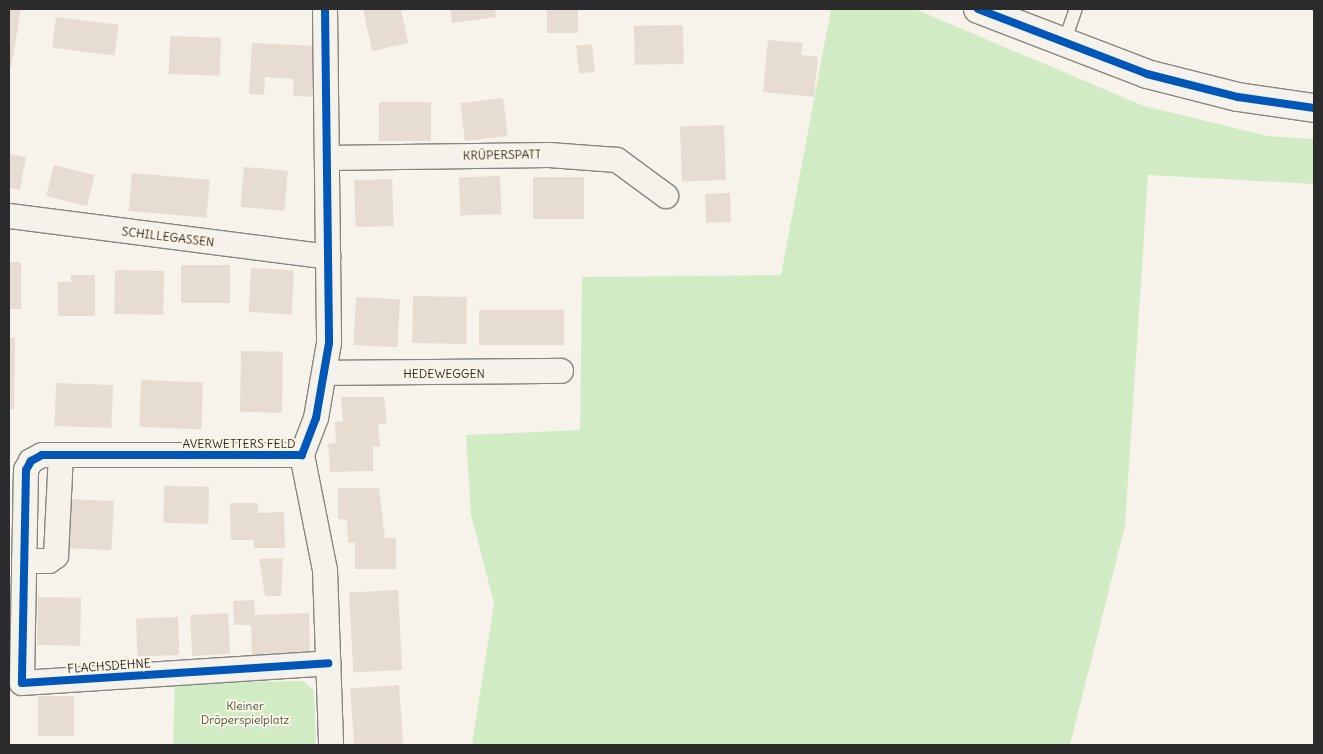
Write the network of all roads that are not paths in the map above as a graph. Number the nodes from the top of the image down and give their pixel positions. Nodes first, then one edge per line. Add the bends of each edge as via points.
1 (326, 9) edge
2 (978, 9) edge
3 (1076, 9) edge
4 (1064, 43) junction
5 (1314, 108) edge
6 (327, 158) junction
7 (666, 196) dead end
8 (9, 216) edge
9 (328, 257) junction
10 (561, 371) dead end
11 (326, 373) junction
12 (61, 456) junction
13 (302, 456) junction
14 (19, 556) edge
15 (328, 663) junction
16 (331, 745) edge

1 - 6 street, AVERWETTERS FELD
2 - 4 street
3 - 4 lane
4 - 5 street via 1147,74 1238,97
6 - 7 street, KRÜPERSPATT via 549,154 617,160
6 - 9 street, AVERWETTERS FELD
8 - 9 street, SCHILLEGASSEN
9 - 11 street, AVERWETTERS FELD
10 - 11 street, HEDEWEGGEN
11 - 13 street, AVERWETTERS FELD
12 - 13 street, AVERWETTERS FELD
12 - 14 street, AVERWETTERS FELD via 42,455 26,470
12 - 14 street via 56,556 49,561
13 - 15 street via 325,570
14 - 15 street, FLACHSDEHNE via 22,683
15 - 16 street

